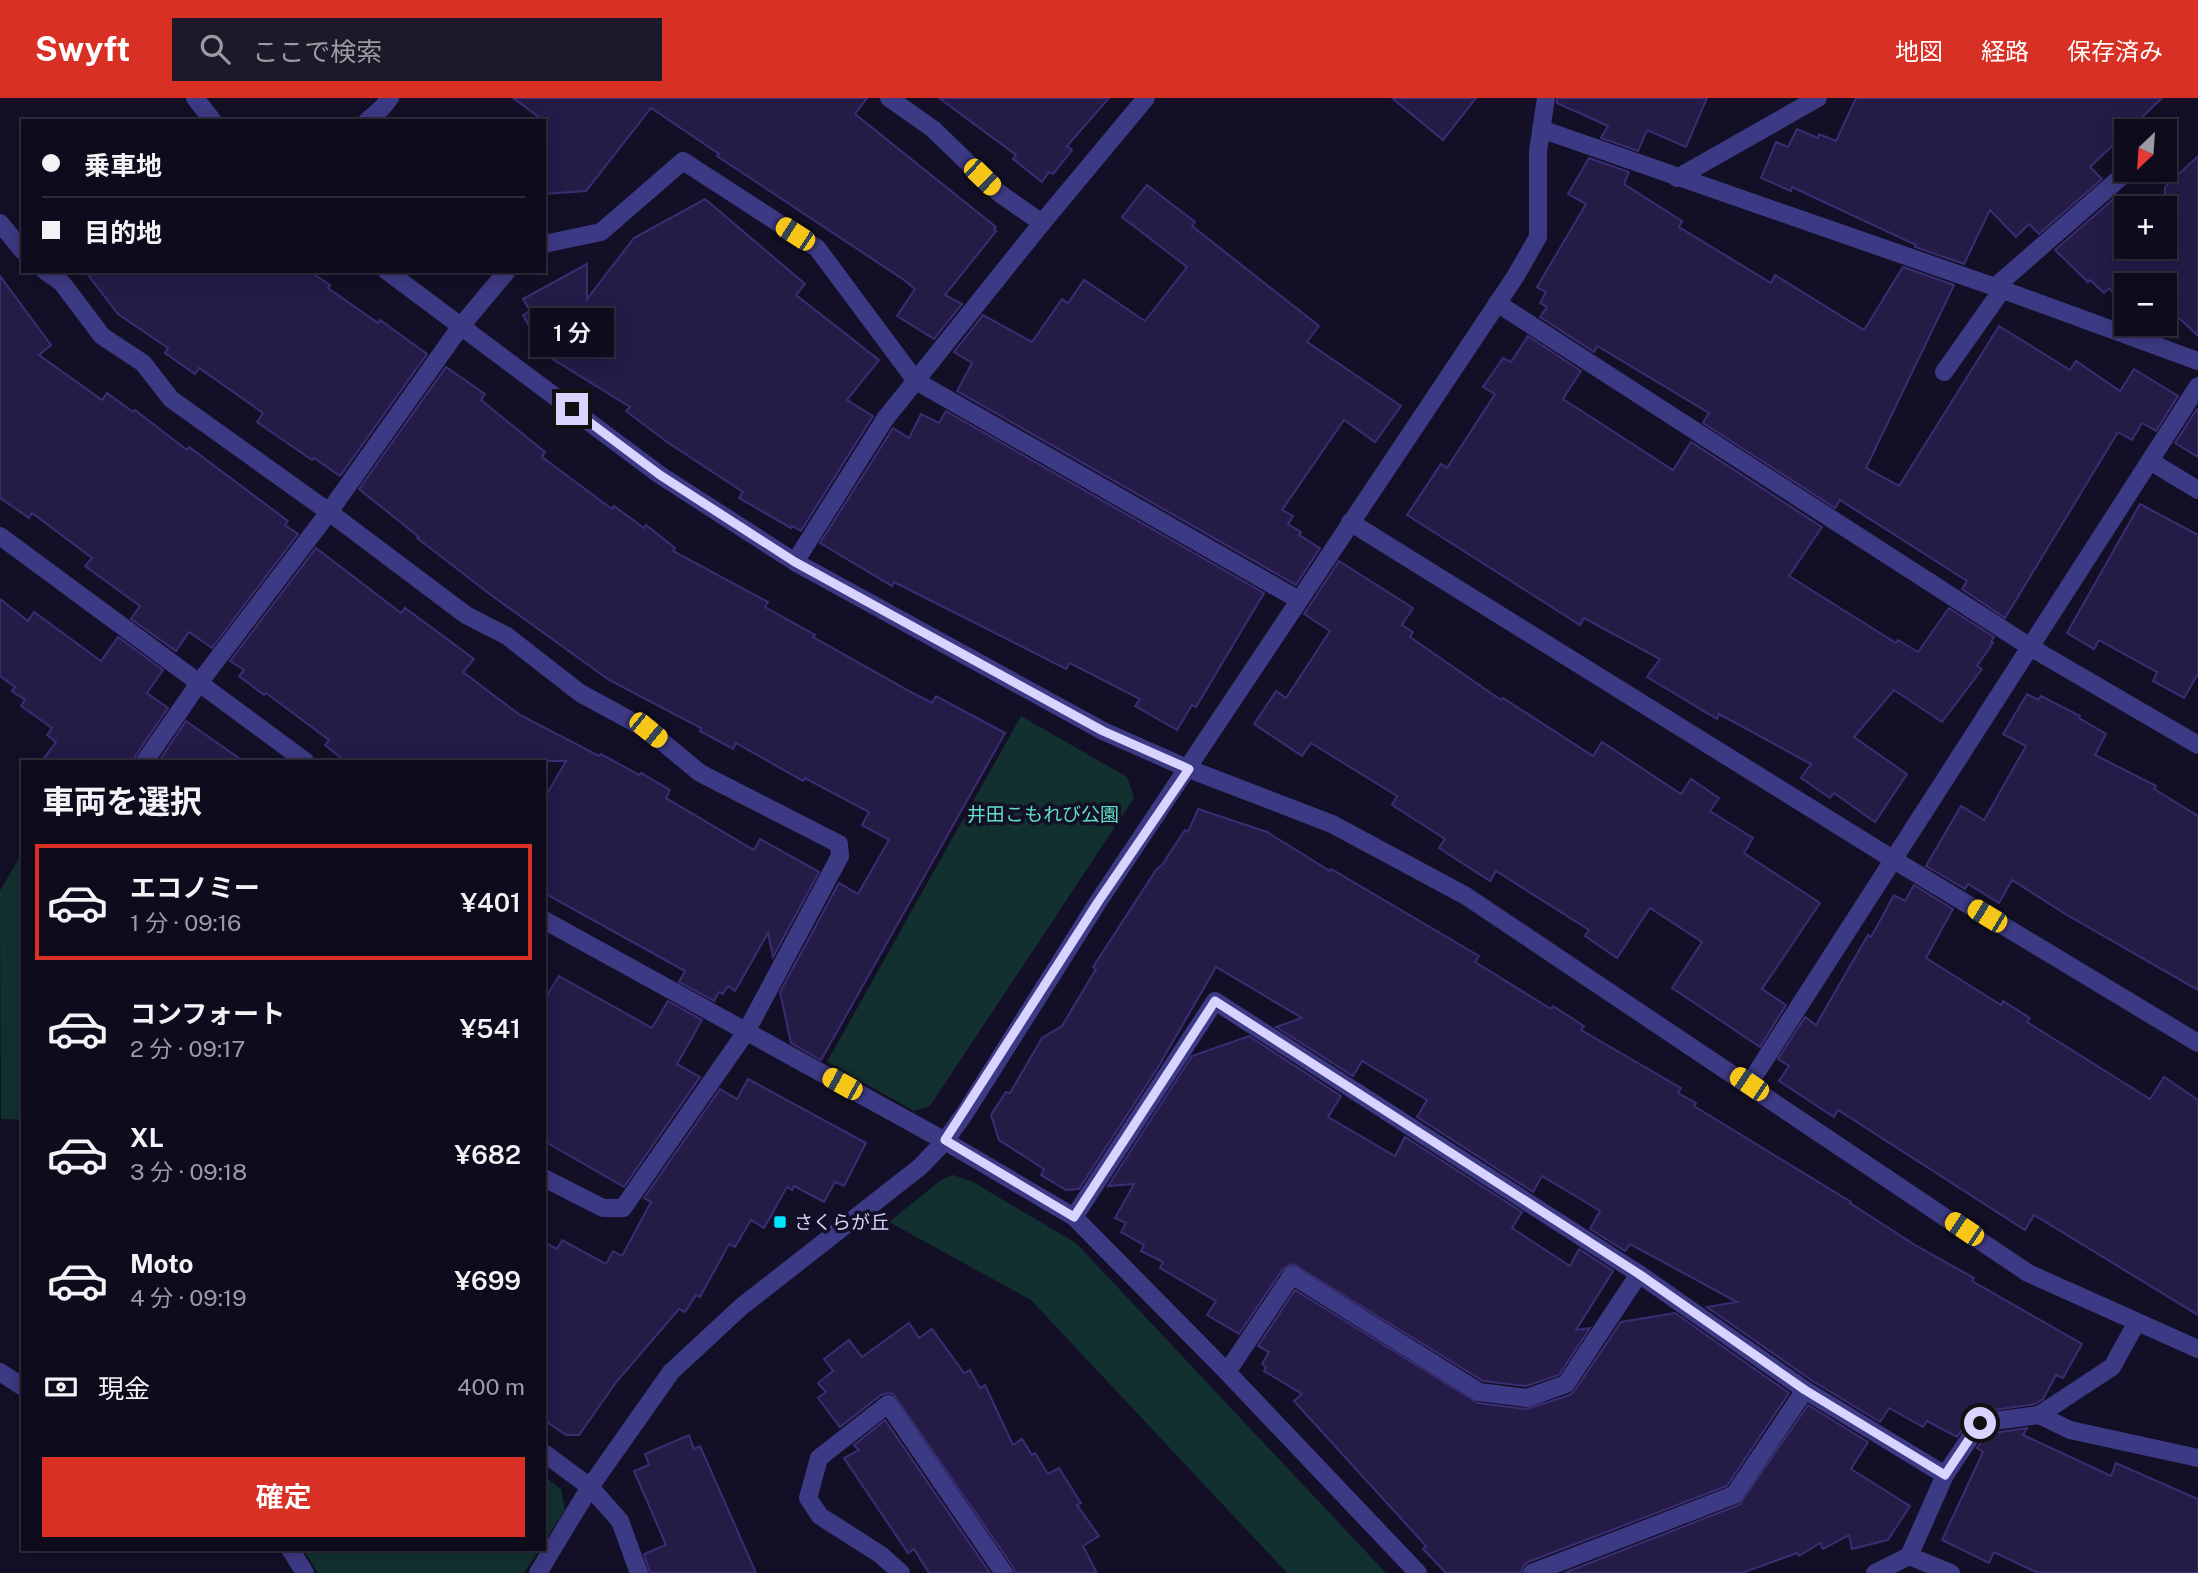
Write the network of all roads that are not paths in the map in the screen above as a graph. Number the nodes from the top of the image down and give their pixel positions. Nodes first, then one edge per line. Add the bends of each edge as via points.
1 (195, 98) edge
2 (390, 98) edge
3 (889, 98) edge
4 (1146, 98) edge
5 (1546, 98) edge
6 (1818, 98) edge
7 (211, 119) edge
8 (369, 119) edge
9 (1541, 129) junction
10 (1677, 178) junction
11 (2116, 182) edge
12 (0, 223) edge
13 (1042, 223) junction
14 (546, 244) edge
15 (21, 249) edge
16 (48, 273) edge
17 (390, 273) edge
18 (505, 273) edge
19 (1999, 288) junction
20 (1497, 303) junction
21 (461, 326) junction
22 (2198, 361) edge
23 (1944, 372) dead end
24 (916, 381) junction
25 (2198, 386) edge
26 (2150, 461) junction
27 (2198, 490) edge
28 (329, 512) junction
29 (1350, 522) junction
30 (0, 536) edge
31 (795, 562) junction
32 (1299, 600) junction
33 (2030, 647) junction
34 (199, 683) junction
35 (2198, 745) edge
36 (146, 760) edge
37 (304, 760) edge
38 (1189, 769) junction
39 (1894, 860) junction
40 (546, 921) edge
41 (746, 1032) junction
42 (2198, 1043) edge
43 (1749, 1084) junction
44 (945, 1140) junction
45 (546, 1179) edge
46 (1074, 1217) junction
47 (1639, 1274) junction
48 (2137, 1322) junction
49 (2198, 1349) edge
50 (0, 1372) edge
51 (1227, 1372) junction
52 (21, 1386) edge
53 (1805, 1390) junction
54 (2039, 1415) junction
55 (546, 1454) edge
56 (2198, 1458) edge
57 (1945, 1475) junction
58 (590, 1487) junction
59 (291, 1551) edge
60 (1909, 1556) junction
61 (305, 1573) edge
62 (538, 1573) edge
63 (639, 1573) edge
64 (901, 1573) edge
65 (1004, 1573) edge
66 (1418, 1573) edge
67 (1532, 1573) edge
68 (1875, 1573) edge
69 (1951, 1573) edge

1 - 7 street
2 - 8 street
3 - 13 street via 933,129 999,193
4 - 13 street
5 - 9 street
6 - 10 street
9 - 10 street
9 - 20 street via 1538,237
10 - 19 street
11 - 19 street
12 - 15 street
13 - 24 street
14 - 24 street via 601,232 683,161 817,248
16 - 28 street via 62,283 102,336 143,363 170,399
17 - 21 street
18 - 21 street
19 - 22 street
19 - 23 street
20 - 29 street
20 - 33 street
21 - 28 street
21 - 31 street via 660,475
24 - 31 street via 885,419
24 - 32 street
25 - 26 street
26 - 27 street
26 - 33 street
28 - 34 street
28 - 41 street via 466,615 507,636 580,693 648,730 700,773 839,844 841,856
29 - 32 street
29 - 39 street
30 - 34 street
31 - 38 street via 1103,731
32 - 38 street
33 - 35 street
33 - 39 street
34 - 36 street
34 - 37 street
38 - 43 street via 1332,824 1466,896
38 - 44 street
39 - 42 street
39 - 43 street
40 - 41 street
41 - 44 street
41 - 45 street via 623,1208 603,1208
43 - 48 street via 2028,1273
44 - 46 street
44 - 58 street via 920,1167 741,1307 671,1372
46 - 47 street via 1215,1001
46 - 51 street
47 - 51 street via 1566,1384 1527,1398 1479,1392 1292,1275
47 - 53 street
48 - 49 street
48 - 54 street via 2112,1367
50 - 52 street
51 - 66 street
53 - 57 street
53 - 67 street via 1734,1495
54 - 56 street via 2070,1430
54 - 57 street via 1980,1423
55 - 58 street
57 - 60 street
58 - 62 street
58 - 63 street via 621,1521
59 - 61 street
60 - 68 street
60 - 69 street
64 - 65 street via 820,1516 808,1498 819,1458 888,1404

